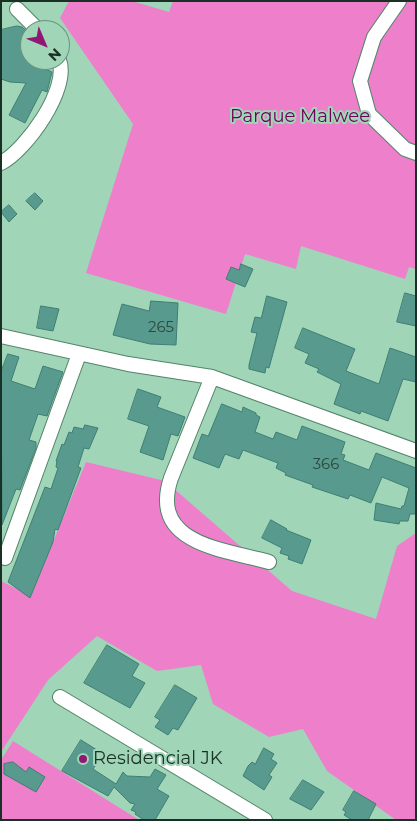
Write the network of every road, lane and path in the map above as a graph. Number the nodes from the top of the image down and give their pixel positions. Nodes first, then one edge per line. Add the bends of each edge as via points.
1 (399, 1) edge
2 (17, 10) dead end
3 (28, 20) edge
4 (61, 70) edge
5 (416, 153) edge
6 (1, 163) edge
7 (1, 336) edge
8 (79, 354) junction
9 (212, 377) junction
10 (416, 452) edge
11 (5, 558) dead end
12 (269, 562) dead end
13 (60, 697) dead end
14 (265, 820) edge

1 - 5 street via 374,37 360,81 369,114 405,149
2 - 3 street
4 - 6 street via 62,77 52,102 35,130
7 - 8 street
8 - 9 street
8 - 11 street
9 - 10 street
9 - 12 street via 165,495 167,511 172,524 187,536 210,546
13 - 14 street

